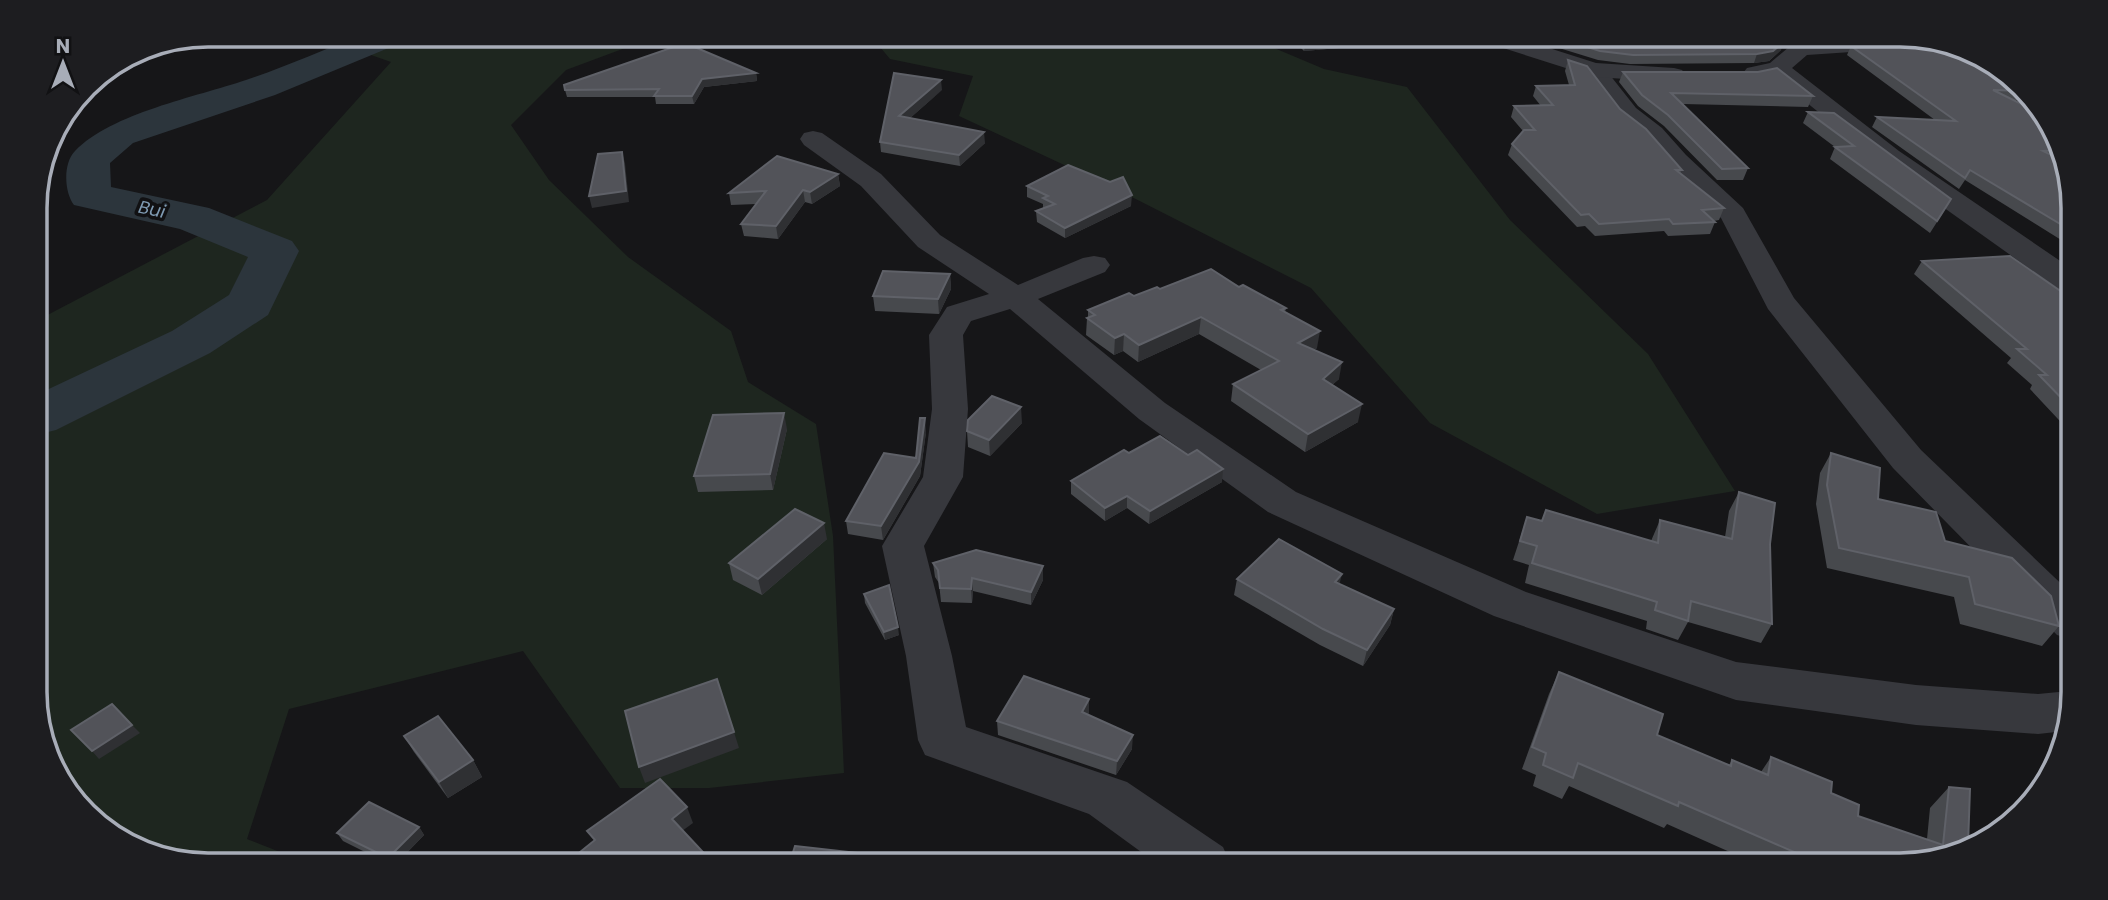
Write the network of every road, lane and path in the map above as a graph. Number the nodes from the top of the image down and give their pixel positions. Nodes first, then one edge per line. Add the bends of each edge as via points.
1 (1524, 47) edge
2 (1795, 47) edge
3 (1778, 68) junction
4 (1594, 70) junction
5 (1729, 74) edge
6 (1694, 75) edge
7 (813, 139) dead end
8 (1094, 265) dead end
9 (2061, 276) edge
10 (1015, 297) junction
11 (2061, 611) edge
12 (2059, 712) edge
13 (1185, 852) edge

1 - 4 street
2 - 3 street
3 - 5 street
3 - 9 street via 1890,157
4 - 6 street
4 - 11 street via 1627,113 1733,214 1780,302 1907,459
7 - 10 street via 871,180 929,241
8 - 10 street
10 - 12 street via 1152,411 1283,502 1510,604 1735,681 1916,705 2038,715
10 - 13 street via 959,314 946,335 950,410 943,477 903,546 943,740 1108,798

